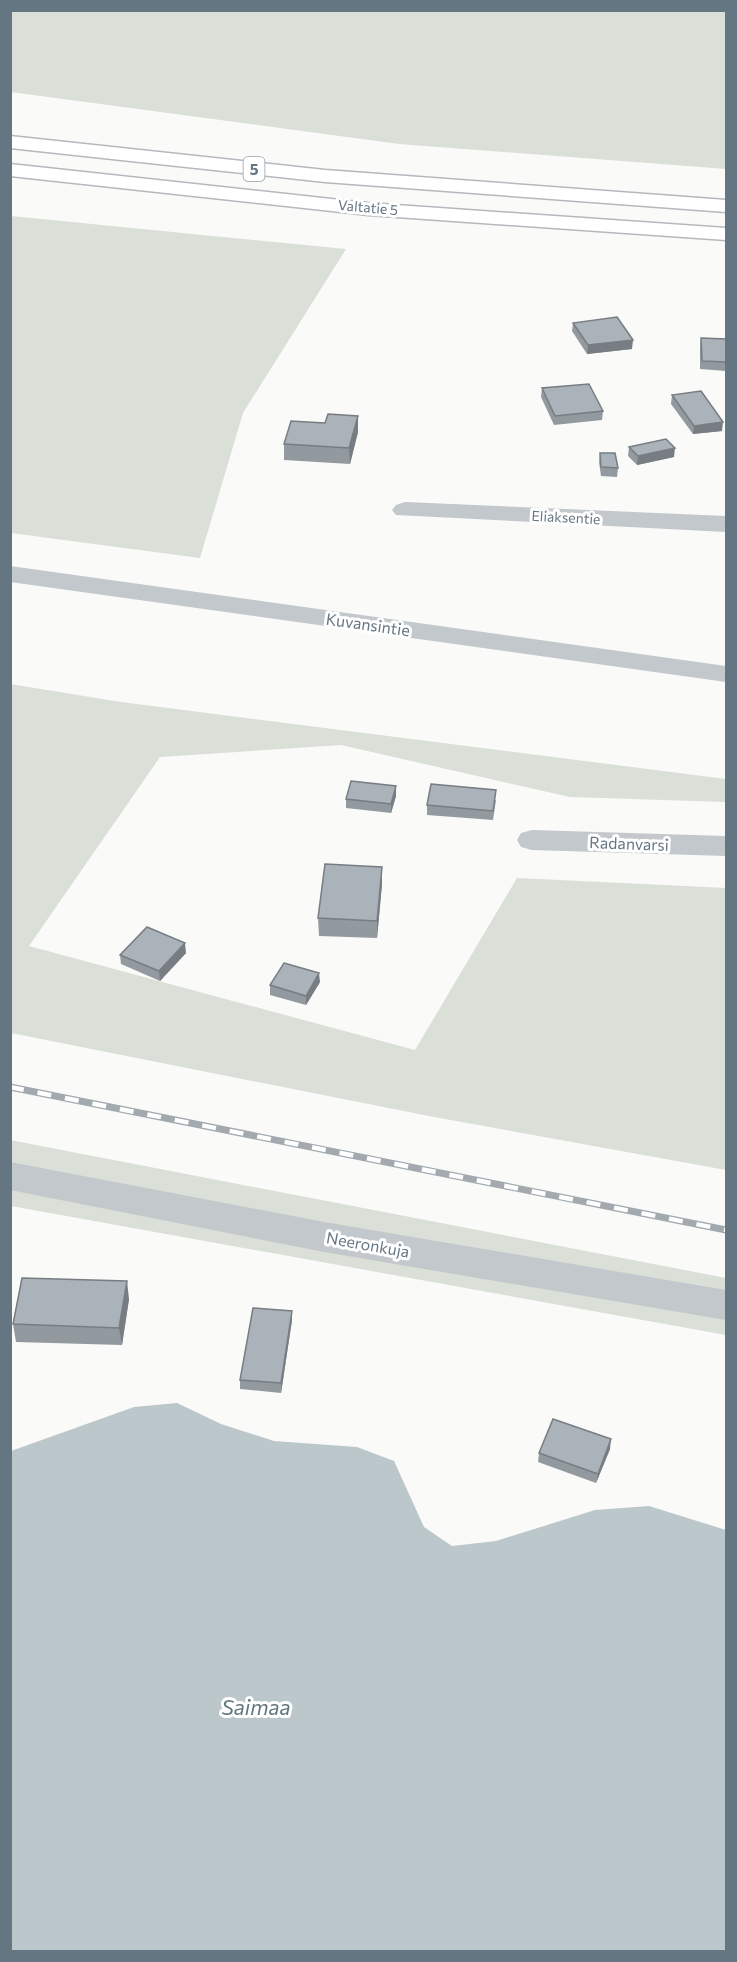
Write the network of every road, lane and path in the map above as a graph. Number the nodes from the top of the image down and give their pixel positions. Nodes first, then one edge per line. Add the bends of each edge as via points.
1 (10, 125) edge
2 (10, 142) edge
3 (10, 170) edge
4 (10, 185) edge
5 (498, 191) junction
6 (726, 206) edge
7 (452, 215) junction
8 (726, 234) edge
9 (405, 510) dead end
10 (726, 524) edge
11 (10, 574) edge
12 (726, 674) edge
13 (532, 840) dead end
14 (726, 846) edge
15 (10, 1176) edge
16 (726, 1305) edge

1 - 5 highway
2 - 5 highway, Valtatie 5 / 5
3 - 7 highway, Valtatie 5 / 5 via 182,191
4 - 7 highway via 136,197
5 - 6 highway, Valtatie 5 / 5
7 - 8 highway, Valtatie 5 / 5
9 - 10 street, Eliaksentie
11 - 12 street, Kuvansintie
13 - 14 street, Radanvarsi
15 - 16 street, Neeronkuja via 324,1237

